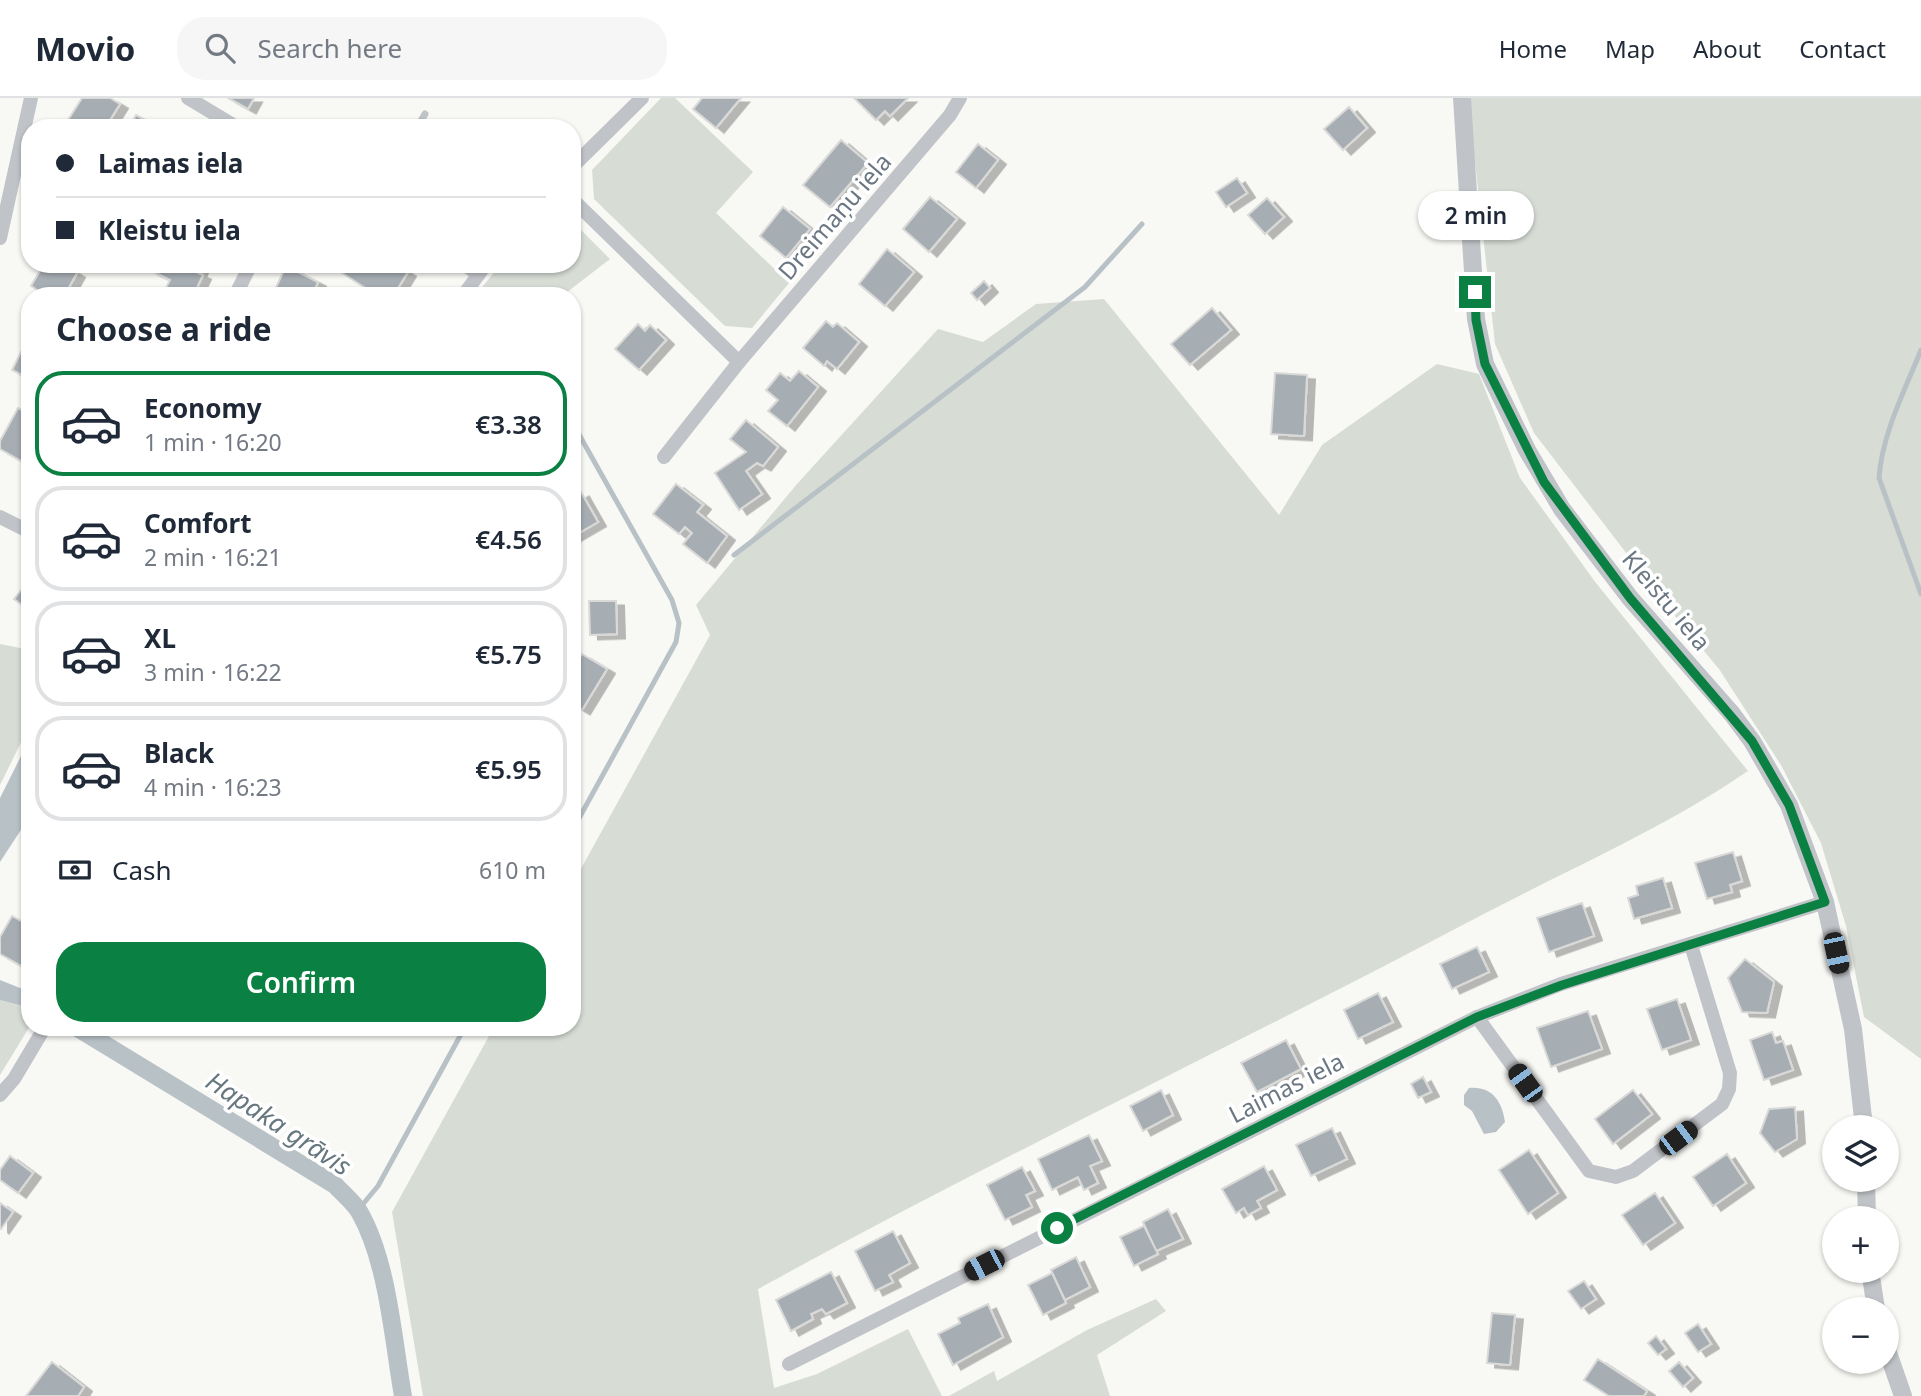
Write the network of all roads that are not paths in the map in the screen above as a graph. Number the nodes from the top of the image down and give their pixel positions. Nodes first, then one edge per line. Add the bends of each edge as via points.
1 (31, 98) edge
2 (188, 98) edge
3 (642, 98) edge
4 (960, 98) edge
5 (1462, 98) edge
6 (425, 114) dead end
7 (26, 119) edge
8 (223, 119) edge
9 (422, 119) edge
10 (21, 143) edge
11 (581, 158) edge
12 (581, 208) edge
13 (0, 238) edge
14 (739, 362) junction
15 (664, 457) dead end
16 (0, 517) edge
17 (21, 528) edge
18 (1825, 902) junction
19 (1692, 945) junction
20 (1477, 1017) junction
21 (40, 1036) edge
22 (0, 1095) edge
23 (1863, 1115) edge
24 (789, 1364) dead end
25 (1895, 1374) edge
26 (1903, 1396) edge

1 - 7 street
2 - 8 street
3 - 11 street
4 - 14 street, Dreimaņu iela via 950,116
5 - 18 street, Kleistu iela via 1476,320 1485,364 1562,509 1630,598 1752,741 1789,805
6 - 9 lane
10 - 13 street
12 - 14 street
14 - 15 street, Dreimaņu iela
16 - 17 street
18 - 19 street, Laimas iela
18 - 23 street, Kleistu iela via 1853,1029
19 - 20 street, Laimas iela
19 - 20 street via 1731,1073 1729,1089 1721,1104 1625,1174 1605,1176 1589,1171
20 - 24 street, Laimas iela
21 - 22 street
25 - 26 street

